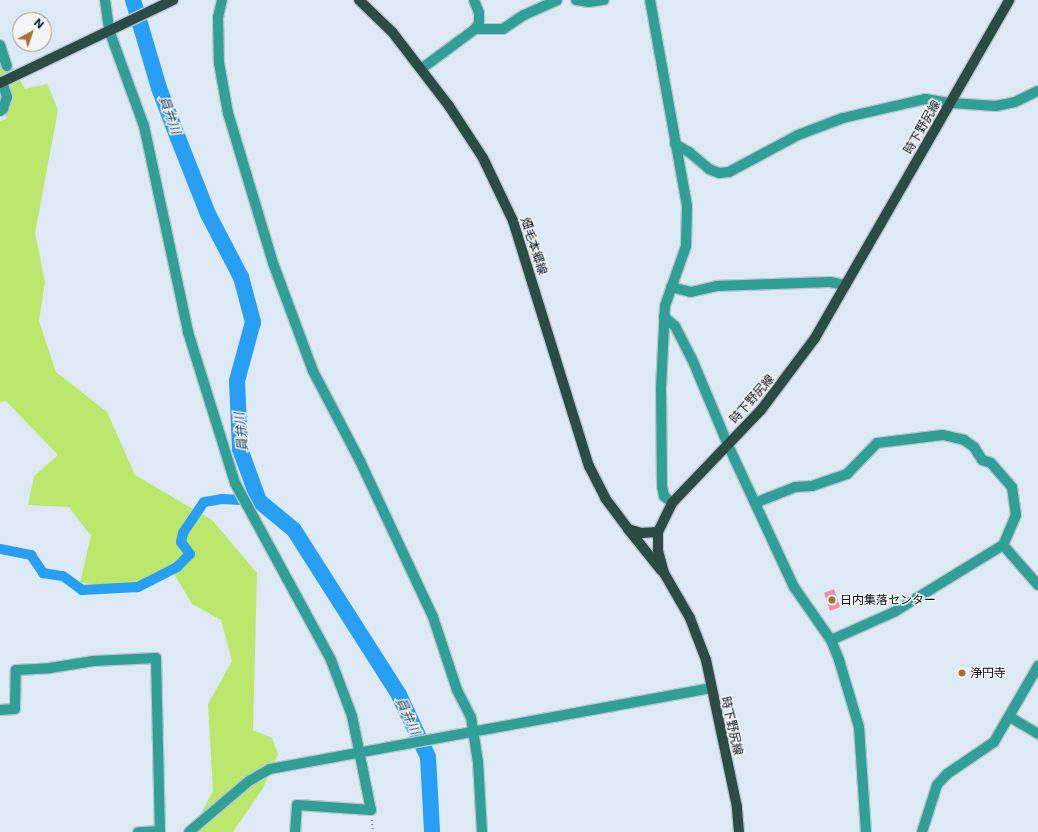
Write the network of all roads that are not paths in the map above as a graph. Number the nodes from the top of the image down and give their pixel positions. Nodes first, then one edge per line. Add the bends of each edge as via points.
1 (105, 0) edge
2 (173, 0) edge
3 (222, 0) edge
4 (359, 0) edge
5 (474, 0) edge
6 (557, 0) edge
7 (576, 0) edge
8 (604, 0) edge
9 (650, 0) edge
10 (1010, 0) edge
11 (475, 29) junction
12 (109, 30) junction
13 (0, 46) edge
14 (7, 66) dead end
15 (421, 69) junction
16 (1, 83) edge
17 (1038, 91) edge
18 (951, 103) junction
19 (0, 111) edge
20 (675, 144) junction
21 (846, 285) junction
22 (671, 287) junction
23 (664, 317) junction
24 (728, 445) junction
25 (672, 503) junction
26 (755, 503) junction
27 (628, 529) junction
28 (658, 532) junction
29 (1003, 545) junction
30 (664, 573) junction
31 (1038, 585) edge
32 (831, 640) junction
33 (1038, 666) edge
34 (710, 688) junction
35 (0, 710) edge
36 (1010, 717) junction
37 (469, 732) junction
38 (1038, 734) edge
39 (365, 753) junction
40 (138, 832) edge
41 (189, 832) edge
42 (295, 832) edge
43 (482, 832) edge
44 (739, 832) edge
45 (866, 832) edge
46 (922, 832) edge

1 - 12 street
2 - 12 main road
3 - 37 street via 218,17 219,63 228,113 273,263 313,371 360,461 433,617 457,690 471,717
4 - 15 main road, 畑毛本郷線 via 393,33
5 - 11 street via 479,13 479,23
6 - 11 street via 524,15 503,29
7 - 8 street
9 - 20 street
10 - 18 main road, 時下野尻線
11 - 15 street
12 - 16 main road
12 - 39 street via 144,126 188,332 235,483 331,660
13 - 14 street
15 - 27 main road, 畑毛本郷線 via 449,106 482,158 513,221 589,466 605,498
16 - 19 street via 7,97
17 - 18 street via 1015,102 996,106
18 - 20 street via 925,99 843,118 798,135 729,172 719,173 709,169
18 - 21 main road, 時下野尻線
20 - 22 street via 686,206 686,246
21 - 22 street via 830,282 716,286 691,292
21 - 24 main road, 時下野尻線 via 792,372
22 - 23 street
23 - 24 street via 675,326
23 - 25 street via 661,388 662,486 664,496
24 - 25 main road, 時下野尻線
24 - 26 street
25 - 28 main road, 時下野尻線
26 - 29 street via 795,487 812,486 847,474 877,443 943,435 964,440 974,447 982,460 991,463 1007,478 1012,487 1016,515
26 - 32 street via 794,587
27 - 28 main road via 641,534
27 - 30 main road, 畑毛本郷線
28 - 30 main road, 時下野尻線 via 658,550
29 - 31 street
29 - 32 street via 894,612
30 - 34 main road, 時下野尻線 via 690,618 706,660
32 - 45 street via 859,727
33 - 36 street
34 - 37 street
34 - 44 main road, 時下野尻線 via 737,807
35 - 40 street via 15,709 16,670 93,661 156,658 160,831
36 - 38 street
36 - 46 street via 994,742 947,774 937,785
37 - 39 street
37 - 43 street
39 - 41 street via 270,769 258,774
39 - 42 street via 371,810 297,806

